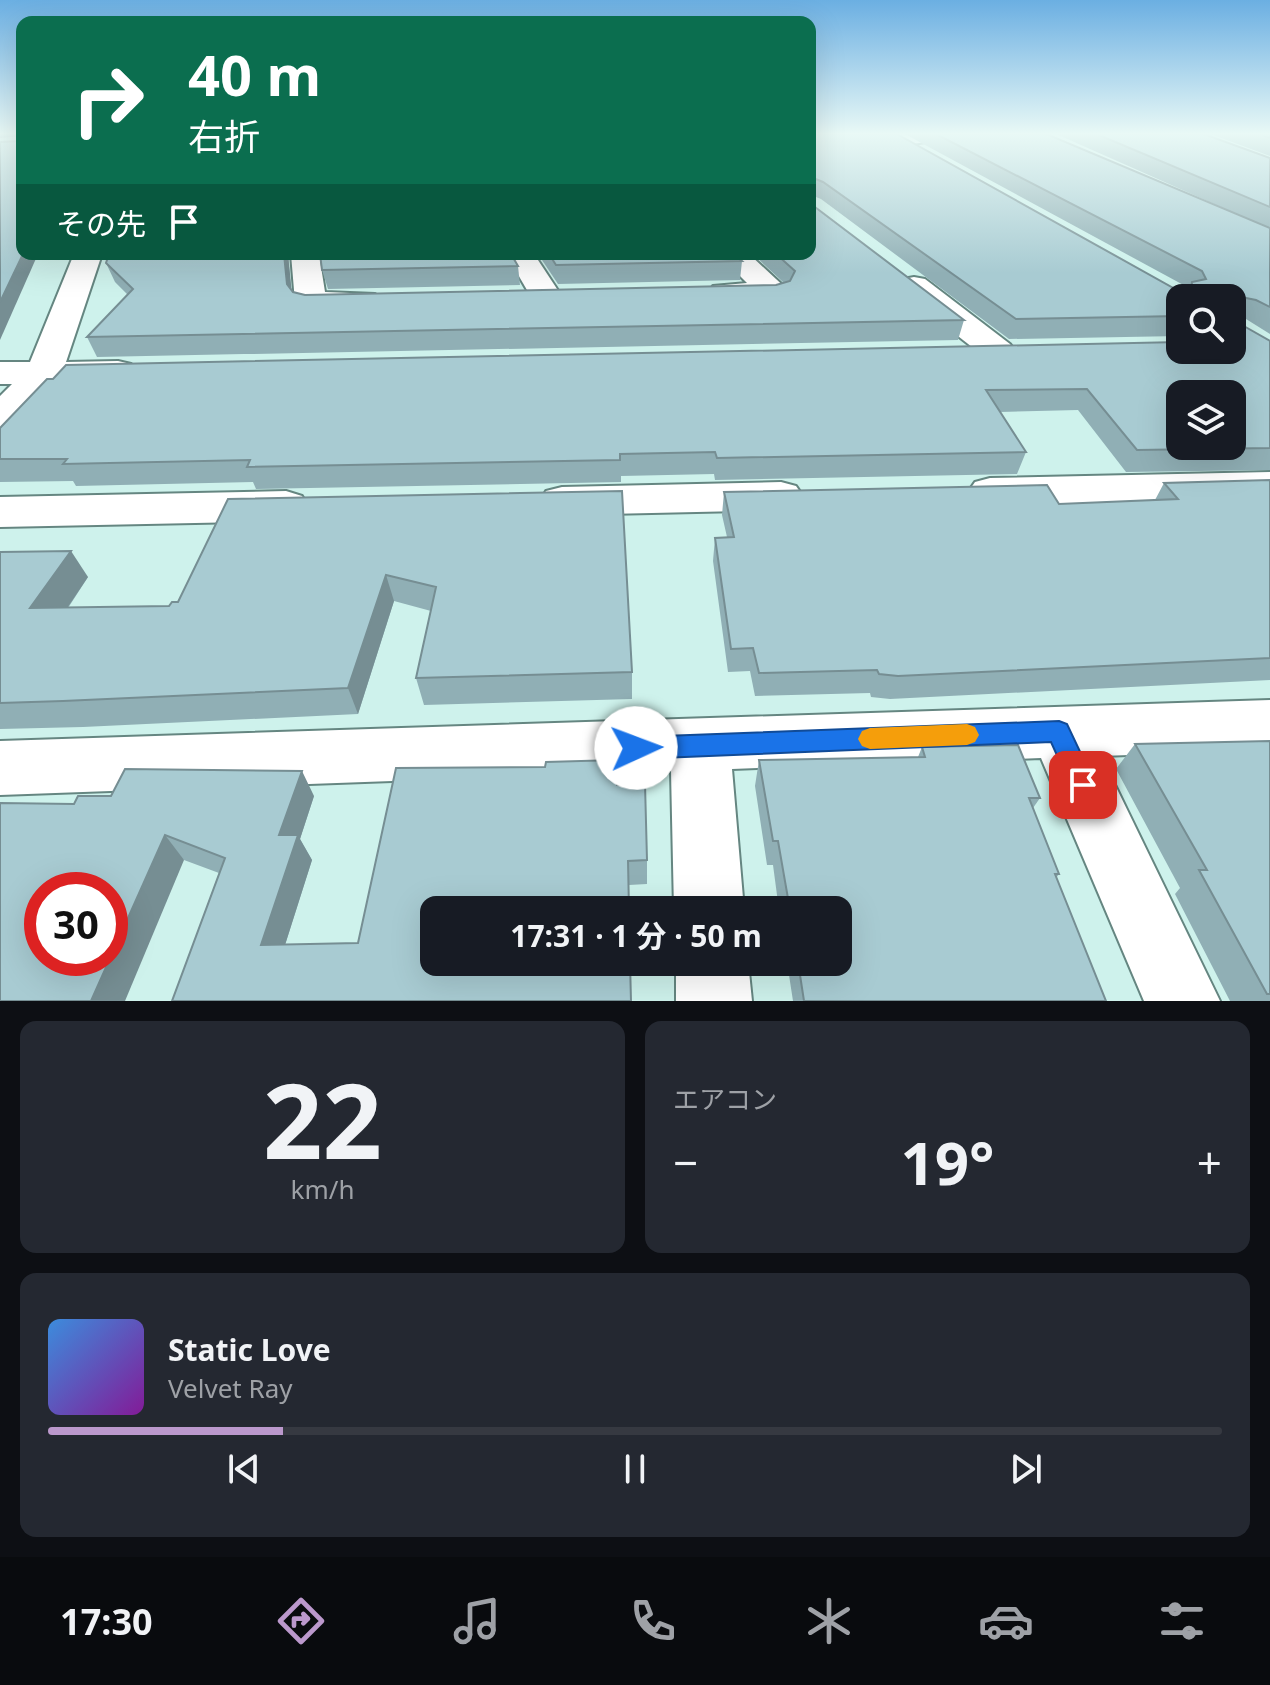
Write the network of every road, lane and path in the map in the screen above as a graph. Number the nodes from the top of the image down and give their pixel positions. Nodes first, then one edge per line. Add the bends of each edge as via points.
1 (86, 260) edge
2 (306, 260) edge
3 (526, 260) edge
4 (739, 260) edge
5 (885, 264) edge
6 (697, 293) edge
7 (513, 296) edge
8 (389, 300) edge
9 (950, 352) edge
10 (155, 371) edge
11 (0, 373) edge
12 (44, 373) junction
13 (0, 417) edge
14 (1270, 486) edge
15 (952, 493) edge
16 (825, 495) edge
17 (524, 502) edge
18 (333, 505) edge
19 (0, 512) edge
20 (1270, 725) edge
21 (1059, 731) junction
22 (700, 746) junction
23 (0, 768) edge
24 (708, 896) edge
25 (713, 976) edge
26 (714, 1001) edge
27 (1182, 1001) edge

1 - 12 street
2 - 8 street via 311,302
3 - 7 street via 560,295
4 - 6 street via 774,292
5 - 9 street via 1013,351
10 - 12 street
11 - 12 street
12 - 13 street
14 - 15 street
16 - 17 street
18 - 19 street
20 - 21 street
21 - 22 street
21 - 27 street
22 - 23 street
22 - 24 street
25 - 26 street

